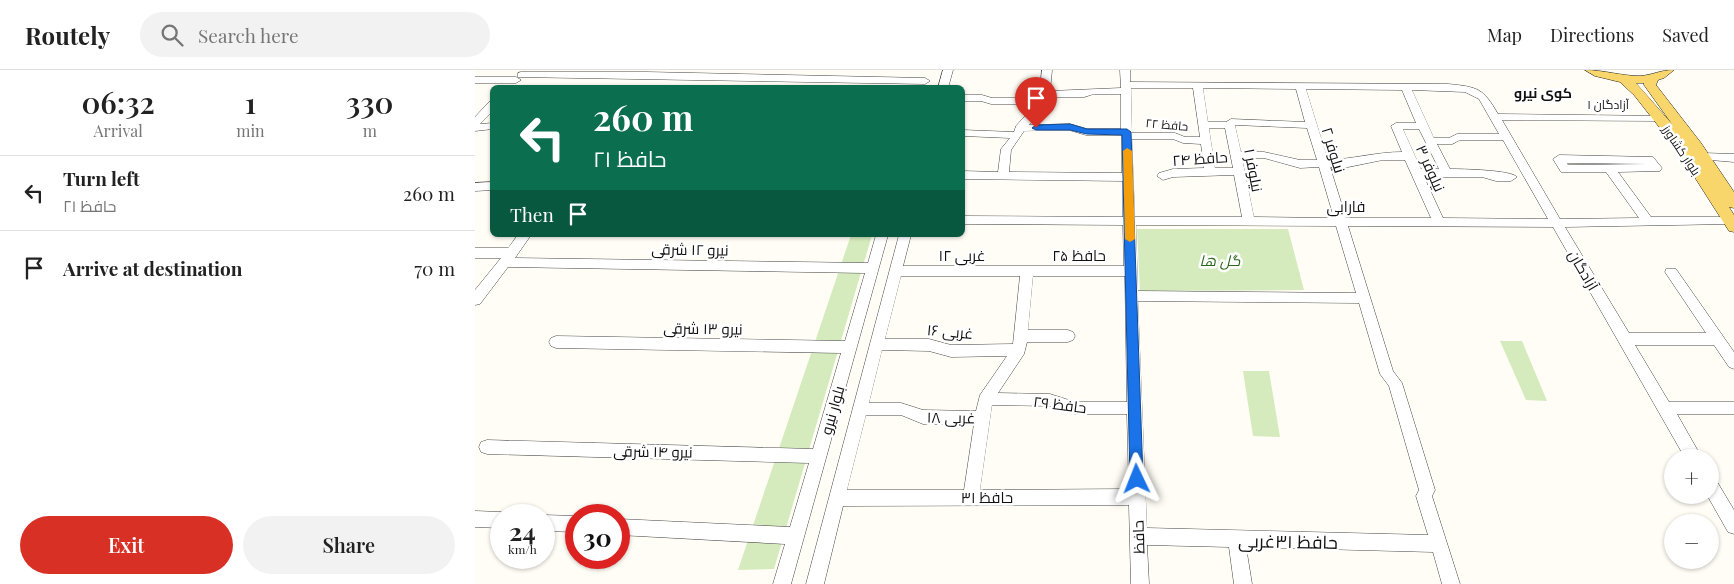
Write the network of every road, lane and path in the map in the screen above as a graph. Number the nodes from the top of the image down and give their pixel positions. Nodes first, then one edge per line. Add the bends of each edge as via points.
1 (929, 70) edge
2 (948, 70) edge
3 (1047, 70) edge
4 (1125, 70) edge
5 (1591, 70) edge
6 (1668, 70) edge
7 (648, 73) edge
8 (518, 78) edge
9 (1623, 78) junction
10 (1652, 78) junction
11 (475, 80) edge
12 (925, 84) edge
13 (639, 85) edge
14 (944, 85) edge
15 (1197, 85) junction
16 (1300, 86) junction
17 (1406, 87) junction
18 (1126, 88) junction
19 (1044, 97) junction
20 (965, 98) edge
21 (490, 107) edge
22 (1495, 117) junction
23 (1661, 118) junction
24 (475, 122) edge
25 (1203, 125) junction
26 (1230, 125) junction
27 (490, 126) edge
28 (1311, 126) junction
29 (1396, 126) joint
30 (1423, 126) junction
31 (475, 128) edge
32 (1019, 132) junction
33 (965, 133) edge
34 (1127, 134) junction
35 (1507, 137) junction
36 (1205, 141) junction
37 (1431, 142) junction
38 (1236, 155) junction
39 (1409, 156) junction
40 (1703, 158) junction
41 (1734, 158) edge
42 (1323, 164) junction
43 (1609, 168) junction
44 (1211, 171) junction
45 (1239, 171) junction
46 (1417, 173) junction
47 (1446, 173) junction
48 (965, 175) edge
49 (1003, 175) junction
50 (1163, 176) dead end
51 (1129, 177) junction
52 (1511, 177) dead end
53 (490, 186) edge
54 (1728, 186) edge
55 (475, 187) edge
56 (1734, 203) edge
57 (965, 220) edge
58 (1129, 221) junction
59 (1249, 222) junction
60 (1340, 222) junction
61 (1439, 222) junction
62 (1648, 222) junction
63 (1557, 223) junction
64 (1732, 224) edge
65 (523, 237) edge
66 (881, 237) edge
67 (904, 237) edge
68 (475, 253) edge
69 (508, 257) junction
70 (873, 268) junction
71 (896, 271) junction
72 (1027, 271) junction
73 (1131, 271) junction
74 (1671, 272) dead end
75 (1131, 296) junction
76 (1363, 298) junction
77 (475, 300) edge
78 (1068, 336) dead end
79 (1717, 338) junction
80 (1625, 339) junction
81 (555, 342) dead end
82 (1020, 343) junction
83 (877, 344) junction
84 (850, 347) junction
85 (1734, 363) edge
86 (985, 399) junction
87 (1135, 408) junction
88 (1665, 408) junction
89 (1734, 408) edge
90 (860, 409) junction
91 (982, 418) junction
92 (487, 447) dead end
93 (1689, 449) edge
94 (819, 456) junction
95 (1721, 494) edge
96 (1137, 497) junction
97 (837, 498) junction
98 (971, 498) junction
99 (475, 519) edge
100 (490, 520) edge
101 (1734, 526) edge
102 (630, 528) edge
103 (796, 536) junction
104 (1138, 536) junction
105 (1236, 540) junction
106 (1438, 544) junction
107 (782, 584) edge
108 (815, 584) edge
109 (1140, 584) edge
110 (1243, 584) edge
111 (1451, 584) edge

1 - 12 street
2 - 14 street
3 - 19 street
4 - 18 street, حافظ
5 - 9 main road
6 - 10 main road
7 - 8 street
7 - 12 street
7 - 13 street
8 - 11 street
9 - 10 main road
9 - 23 main road, بلوار کشاورز
10 - 40 main road, بلوار کشاورز via 1650,85
15 - 16 street
15 - 18 street
15 - 25 street
16 - 17 street
16 - 28 street, نیلوفر ۲
17 - 22 street, آزادگان via 1467,89 1483,97
17 - 30 street
18 - 19 street
18 - 34 street, حافظ
19 - 20 street via 991,101
19 - 32 street
21 - 24 street
22 - 23 street, آزادگان ۱
22 - 35 street, آزادگان
23 - 64 main road, بلوار کشاورز
25 - 26 street
25 - 36 street
26 - 28 street via 1231,122
26 - 38 street, نیلوفر ۱
27 - 31 street
28 - 42 street, نیلوفر ۲
29 - 30 street
29 - 39 street, نیلوفر ۳
30 - 37 street
32 - 33 street
32 - 34 street via 1070,127 1087,132
32 - 49 street via 1006,149
34 - 36 street, حافظ ۲۲
34 - 51 street, حافظ
35 - 37 street via 1457,137 1452,141
35 - 63 street, آزادگان
36 - 44 street
37 - 47 street
38 - 42 street via 1264,155 1300,164
38 - 45 street, نیلوفر ۱
39 - 42 street
39 - 46 street, نیلوفر ۳
40 - 41 street
40 - 54 main road, بلوار کشاورز
42 - 60 street, نیلوفر ۲
43 - 43 street via 1656,168 1649,160 1559,160 1565,169
43 - 62 street
44 - 45 street, حافظ ۲۴
44 - 50 street, حافظ ۲۴
45 - 59 street, نیلوفر ۱
46 - 47 street
46 - 61 street, نیلوفر ۳
47 - 52 street
48 - 49 street
49 - 51 street
51 - 58 street, حافظ
53 - 55 street
54 - 56 main road, بلوار کشاورز
57 - 58 street, فارابی
58 - 59 street, فارابی
58 - 73 street, حافظ
59 - 60 street, فارابی
60 - 61 street, فارابی
60 - 76 street, نیلوفر ۲
61 - 63 street, فارابی
62 - 63 street, فارابی
62 - 64 street, فارابی
63 - 80 street, آزادگان
65 - 69 street
66 - 70 street, بلوار نیرو
67 - 71 street, بلوار نیرو
68 - 69 street, نیرو ۱۲ شرقی
69 - 70 street, نیرو ۱۲ شرقی
69 - 77 street
70 - 84 street, بلوار نیرو
71 - 72 street, ۱۲ غربی
71 - 83 street, بلوار نیرو
72 - 73 street, حافظ ۲۵
72 - 82 street
73 - 75 street, حافظ
74 - 79 street
75 - 76 street
75 - 87 street, حافظ
76 - 106 street, نیلوفر ۲ via 1387,374 1398,392 1427,490 1424,496
78 - 82 street, ۱۶ غربی
79 - 80 street
79 - 85 street
80 - 88 street, آزادگان
81 - 84 street, نیرو ۱۳ شرقی
82 - 83 street, ۱۶ غربی via 951,350 929,345
82 - 86 street
83 - 90 street, بلوار نیرو
84 - 94 street, بلوار نیرو
86 - 87 street, حافظ ۲۹ via 1050,400 1075,408
86 - 91 street
87 - 96 street, حافظ
88 - 89 street
88 - 93 street, آزادگان
90 - 91 street, ۱۸ غربی via 901,409 923,417
90 - 97 street, بلوار نیرو
91 - 98 street
92 - 94 street, نیرو ۱۴ شرقی
94 - 103 street, بلوار نیرو
95 - 101 street
96 - 98 street, حافظ ۳۱
96 - 104 street, حافظ
97 - 98 street, حافظ ۳۱
97 - 108 street, بلوار نیرو
99 - 100 street
102 - 103 street
103 - 107 street, بلوار نیرو
104 - 105 street, حافظ ۳۱غربی
104 - 109 street, حافظ
105 - 106 street, حافظ ۳۱غربی
105 - 110 street
106 - 111 street, نیلوفر ۲

